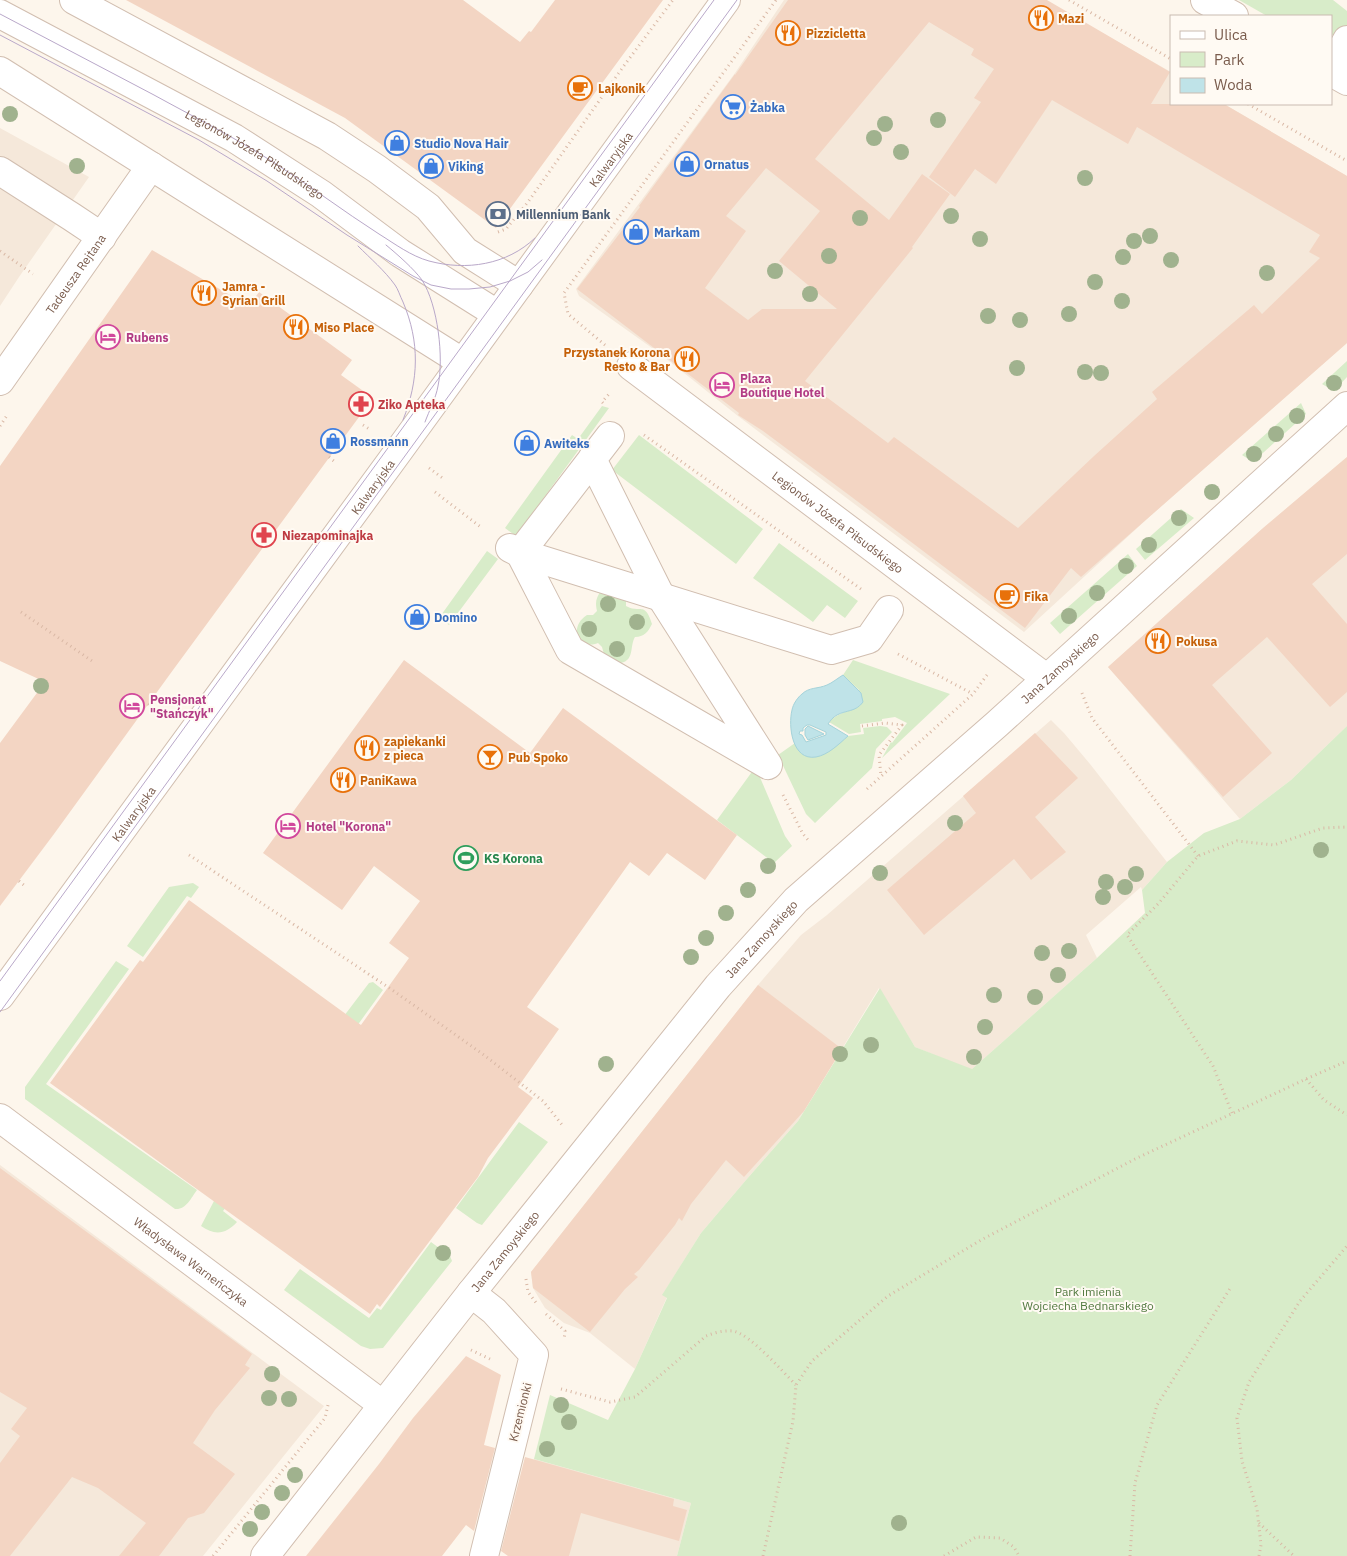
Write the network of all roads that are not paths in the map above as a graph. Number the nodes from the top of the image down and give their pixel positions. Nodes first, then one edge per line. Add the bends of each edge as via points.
1 (74, 0) edge
2 (726, 0) edge
3 (1205, 0) edge
4 (0, 14) edge
5 (1232, 15) edge
6 (1338, 56) edge
7 (0, 71) edge
8 (1347, 81) edge
9 (151, 166) junction
10 (0, 171) edge
11 (102, 237) junction
12 (519, 285) junction
13 (497, 314) junction
14 (462, 362) junction
15 (631, 366) road end
16 (0, 381) edge
17 (1347, 406) edge
18 (610, 436) dead end
19 (592, 459) junction
20 (505, 544) junction
21 (661, 597) junction
22 (889, 610) road end
23 (1046, 678) junction
24 (0, 996) edge
25 (0, 1118) edge
26 (471, 1293) junction
27 (383, 1405) junction
28 (265, 1556) edge
29 (484, 1556) edge

1 - 12 street via 327,136 428,208 465,251
2 - 12 street, Kalwaryjska
3 - 5 street
4 - 13 street, Legionów Józefa Piłsudskiego via 226,134 321,194 400,253
6 - 8 street
7 - 9 street
9 - 11 street, Tadeusza Rejtana
9 - 14 street
10 - 11 street
11 - 16 street, Tadeusza Rejtana
12 - 13 street, Kalwaryjska
13 - 14 street, Kalwaryjska
14 - 24 street, Kalwaryjska
15 - 23 street, Legionów Józefa Piłsudskiego
17 - 23 street, Jana Zamoyskiego
18 - 19 street
19 - 20 street
19 - 21 street
20 - 21 street
20 - 21 street via 570,650 768,765
21 - 22 street via 831,650 869,639
23 - 26 street, Jana Zamoyskiego via 796,900 718,986
25 - 27 street, Władysława Warneńczyka
26 - 27 street, Jana Zamoyskiego
26 - 29 street, Krzemionki via 494,1311 534,1355
27 - 28 street, Jana Zamoyskiego

